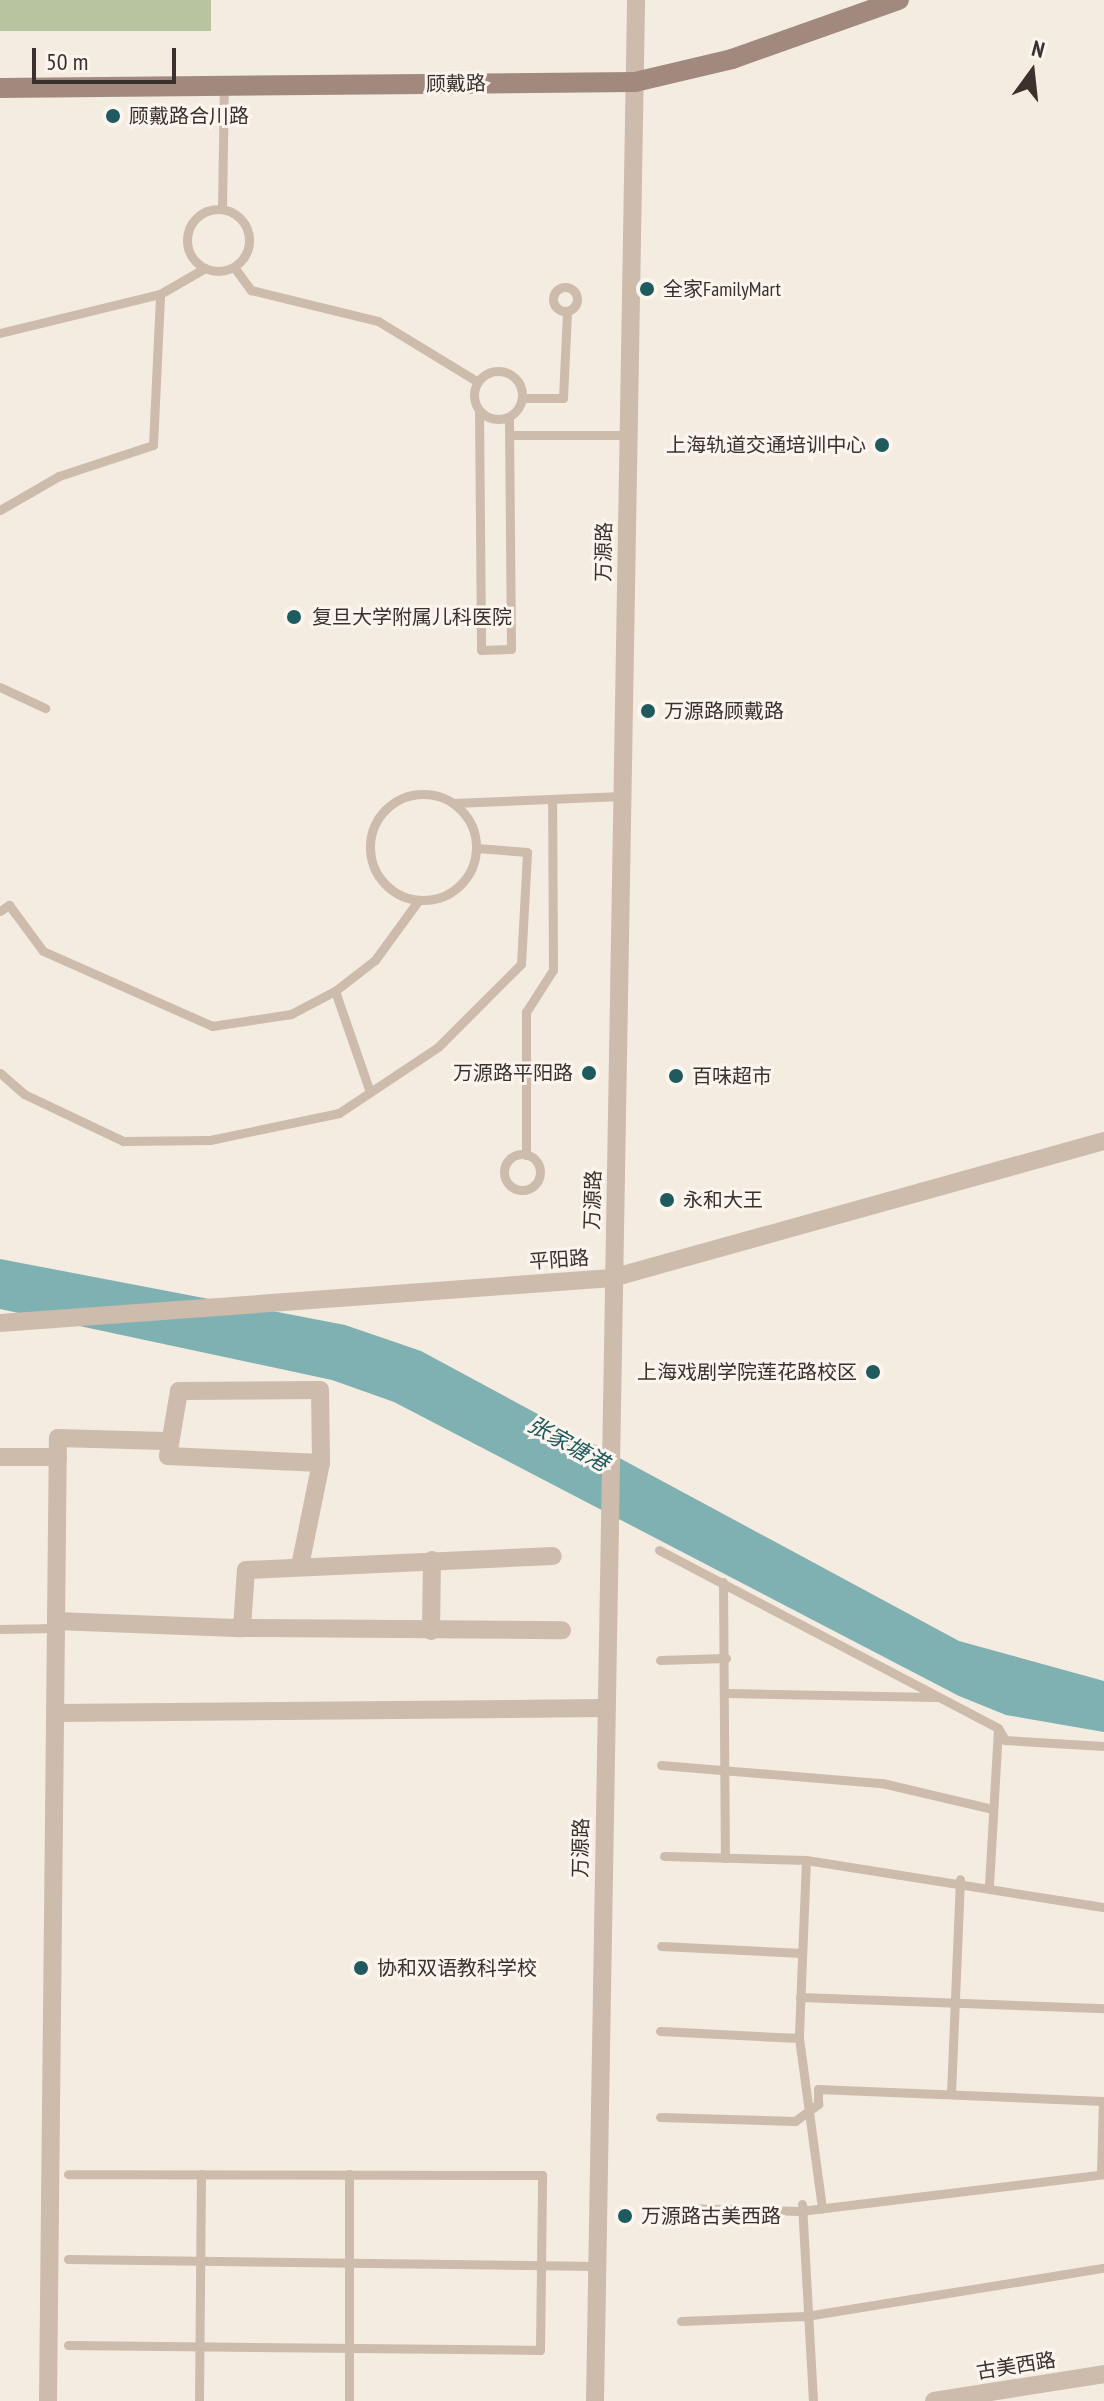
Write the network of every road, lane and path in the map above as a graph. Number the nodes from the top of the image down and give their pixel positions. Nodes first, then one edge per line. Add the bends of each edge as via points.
1 (636, 0) edge
2 (899, 0) edge
3 (635, 82) junction
4 (224, 87) junction
5 (0, 88) edge
6 (222, 209) junction
7 (234, 267) junction
8 (205, 268) junction
9 (160, 294) junction
10 (567, 312) dead end
11 (0, 333) edge
12 (478, 382) junction
13 (522, 398) junction
14 (479, 411) junction
15 (509, 417) junction
16 (510, 435) junction
17 (629, 435) junction
18 (0, 510) edge
19 (0, 687) edge
20 (45, 708) dead end
21 (622, 796) junction
22 (552, 799) junction
23 (453, 803) junction
24 (477, 848) junction
25 (418, 901) junction
26 (0, 911) edge
27 (335, 991) junction
28 (0, 1073) edge
29 (370, 1092) junction
30 (1104, 1141) edge
31 (526, 1155) dead end
32 (612, 1278) junction
33 (0, 1323) edge
34 (165, 1441) junction
35 (0, 1457) edge
36 (58, 1457) junction
37 (321, 1463) junction
38 (659, 1550) dead end
39 (553, 1556) dead end
40 (432, 1560) junction
41 (300, 1566) junction
42 (723, 1582) junction
43 (56, 1624) junction
44 (242, 1628) junction
45 (0, 1629) edge
46 (562, 1630) dead end
47 (431, 1631) junction
48 (726, 1658) junction
49 (660, 1660) dead end
50 (728, 1693) junction
51 (939, 1697) junction
52 (605, 1708) junction
53 (56, 1713) junction
54 (998, 1728) junction
55 (1104, 1746) edge
56 (661, 1765) dead end
57 (728, 1772) junction
58 (993, 1809) junction
59 (664, 1856) dead end
60 (725, 1858) junction
61 (806, 1860) junction
62 (960, 1879) junction
63 (989, 1885) junction
64 (1104, 1907) edge
65 (661, 1946) dead end
66 (802, 1953) junction
67 (802, 1997) junction
68 (953, 1999) junction
69 (1104, 2008) edge
70 (660, 2031) dead end
71 (799, 2038) junction
72 (1104, 2089) edge
73 (951, 2094) junction
74 (1103, 2101) edge
75 (810, 2110) junction
76 (660, 2117) dead end
77 (68, 2174) dead end
78 (201, 2174) junction
79 (349, 2174) junction
80 (1102, 2174) edge
81 (801, 2207) junction
82 (678, 2208) dead end
83 (822, 2208) junction
84 (68, 2259) dead end
85 (200, 2260) junction
86 (350, 2262) junction
87 (542, 2265) junction
88 (597, 2266) junction
89 (1104, 2268) edge
90 (806, 2316) junction
91 (681, 2321) dead end
92 (68, 2345) dead end
93 (200, 2346) junction
94 (350, 2348) junction
95 (1104, 2374) edge
96 (48, 2401) edge
97 (199, 2401) edge
98 (349, 2401) edge
99 (595, 2401) edge
100 (813, 2401) edge
101 (934, 2401) edge

1 - 3 street, 万源路
2 - 3 main road, 顾戴路 via 745,55
3 - 4 main road, 顾戴路
3 - 17 street, 万源路
4 - 5 main road, 顾戴路
4 - 6 lane
6 - 7 lane via 249,231 247,252
6 - 8 lane via 196,218 188,234 190,253
7 - 8 lane
7 - 12 lane via 251,290 378,321
8 - 9 lane
9 - 11 lane
9 - 18 lane via 153,445 59,476
10 - 13 lane via 563,398
12 - 13 lane via 506,373
12 - 14 lane
13 - 15 lane
14 - 15 lane
14 - 16 lane via 481,650 511,649
15 - 16 lane
16 - 17 lane
17 - 21 street, 万源路
19 - 20 lane
21 - 22 lane
21 - 32 street, 万源路
22 - 23 lane
22 - 31 lane via 553,970 526,1012
23 - 24 lane via 474,830
23 - 25 lane via 419,794 402,798 373,830 375,872 393,891
24 - 25 lane via 474,865 452,893
24 - 29 lane via 527,852 521,964 438,1047
25 - 27 lane via 375,960
26 - 27 lane via 9,905 43,951 212,1026 291,1014
27 - 29 lane
28 - 29 lane via 24,1094 123,1141 210,1140 339,1113
30 - 32 street, 平阳路
32 - 33 street, 平阳路
32 - 52 street, 万源路
34 - 36 street via 58,1438
34 - 37 street via 168,1456 203,1462
34 - 37 street via 179,1391 320,1390
35 - 36 street
36 - 43 street
37 - 41 street
38 - 42 lane
39 - 40 street
40 - 41 street
40 - 47 street
41 - 44 street via 246,1570
42 - 48 lane
42 - 51 lane
43 - 44 street
43 - 45 lane
43 - 53 street
44 - 47 street
46 - 47 street
48 - 49 lane
48 - 50 lane
50 - 51 lane
50 - 57 lane
51 - 54 lane
52 - 53 street
52 - 88 street, 万源路
53 - 96 street
54 - 55 lane via 1005,1740
54 - 58 lane
56 - 57 lane
57 - 58 lane via 882,1783
57 - 60 lane
58 - 63 lane
59 - 60 lane
60 - 61 lane
61 - 62 lane
61 - 66 lane
62 - 63 lane
62 - 68 lane
63 - 64 lane
65 - 66 lane
66 - 67 lane
67 - 68 lane
67 - 71 lane
68 - 69 lane
68 - 73 lane
70 - 71 lane
71 - 75 lane
72 - 74 lane
73 - 74 lane
73 - 75 lane via 818,2089
74 - 80 lane
75 - 76 lane via 795,2121
75 - 83 lane
77 - 78 lane
78 - 79 lane
78 - 85 lane
79 - 86 lane
79 - 87 lane via 542,2175
80 - 83 lane
81 - 82 lane
81 - 83 lane
81 - 90 lane
84 - 85 lane
85 - 86 lane
85 - 93 lane
86 - 87 lane
86 - 94 lane
87 - 88 lane
87 - 94 lane via 540,2350
88 - 99 street, 万源路
89 - 90 lane
90 - 91 lane
90 - 100 lane
92 - 93 lane
93 - 94 lane
93 - 97 lane
94 - 98 lane
95 - 101 street, 古美西路

